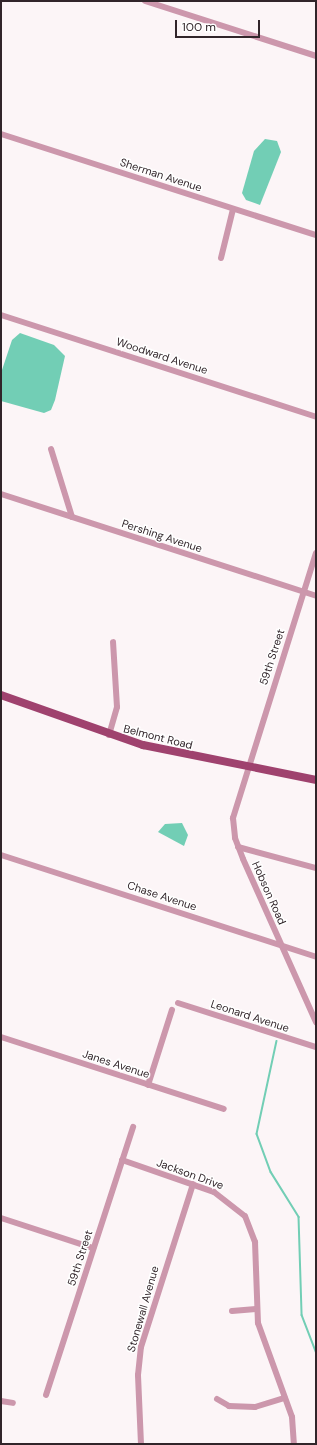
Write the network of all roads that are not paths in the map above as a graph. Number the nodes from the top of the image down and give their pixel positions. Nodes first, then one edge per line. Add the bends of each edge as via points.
1 (146, 1) edge
2 (316, 56) edge
3 (1, 134) edge
4 (233, 209) junction
5 (316, 235) edge
6 (221, 258) dead end
7 (1, 315) edge
8 (316, 417) edge
9 (51, 449) dead end
10 (1, 494) edge
11 (72, 516) junction
12 (316, 553) edge
13 (303, 592) junction
14 (316, 596) edge
15 (113, 642) dead end
16 (1, 695) edge
17 (109, 735) junction
18 (247, 767) junction
19 (316, 780) edge
20 (238, 847) junction
21 (1, 855) edge
22 (316, 868) edge
23 (283, 947) junction
24 (316, 957) edge
25 (178, 1003) dead end
26 (172, 1010) dead end
27 (316, 1022) edge
28 (1, 1037) edge
29 (316, 1047) edge
30 (148, 1085) junction
31 (224, 1109) dead end
32 (133, 1127) dead end
33 (122, 1160) junction
34 (193, 1184) junction
35 (1, 1218) edge
36 (93, 1248) junction
37 (256, 1310) junction
38 (232, 1311) dead end
39 (46, 1395) dead end
40 (285, 1398) junction
41 (217, 1399) dead end
42 (1, 1401) edge
43 (13, 1403) dead end
44 (141, 1444) edge
45 (294, 1444) edge

1 - 2 street
3 - 4 street, Sherman Avenue
4 - 5 street, Sherman Avenue
4 - 6 street
7 - 8 street, Woodward Avenue
9 - 11 street
10 - 11 street, Pershing Avenue
11 - 13 street, Pershing Avenue
12 - 13 street, 59th Street
13 - 14 street, Pershing Avenue
13 - 18 street, 59th Street
15 - 17 street via 116,707
16 - 17 main road, Belmont Road
17 - 18 main road, Belmont Road
18 - 19 main road, Belmont Road
18 - 20 street, Hobson Road via 234,818
20 - 22 street
20 - 23 street, Hobson Road
21 - 23 street, Chase Avenue
23 - 24 street, Chase Avenue
23 - 27 street, Hobson Road
25 - 29 street, Leonard Avenue
26 - 30 street
28 - 30 street, Janes Avenue
30 - 31 street, Janes Avenue
32 - 33 street, 59th Street
33 - 34 street, Jackson Drive
33 - 36 street, 59th Street
34 - 37 street, Jackson Drive via 228,1199 249,1222 256,1250
34 - 44 street, Stonewall Avenue via 141,1348 138,1375
35 - 36 street
36 - 39 street, 59th Street
37 - 38 street
37 - 40 street, Jackson Drive via 265,1347
40 - 41 street via 255,1407 229,1406
40 - 45 street, Jackson Drive via 294,1424
42 - 43 street

